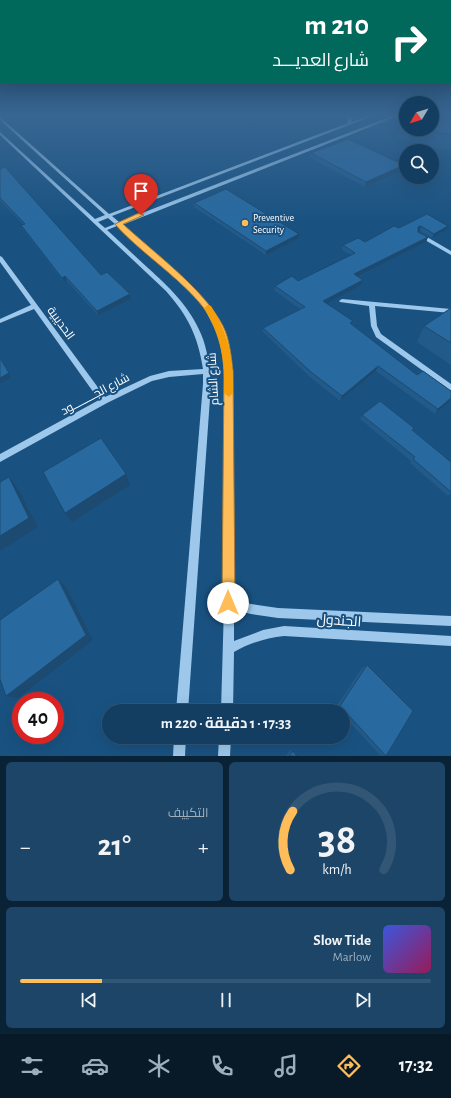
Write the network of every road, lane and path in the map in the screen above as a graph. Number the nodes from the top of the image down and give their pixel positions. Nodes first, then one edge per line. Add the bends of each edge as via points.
1 (17, 151) edge
2 (37, 151) edge
3 (279, 151) edge
4 (305, 151) edge
5 (109, 216) junction
6 (95, 221) junction
7 (118, 224) junction
8 (104, 230) junction
9 (419, 234) edge
10 (451, 253) edge
11 (0, 258) edge
12 (342, 301) dead end
13 (372, 305) junction
14 (36, 306) junction
15 (451, 311) edge
16 (0, 321) edge
17 (207, 371) junction
18 (451, 388) edge
19 (104, 401) junction
20 (0, 458) edge
21 (228, 603) junction
22 (451, 620) edge
23 (451, 641) edge
24 (229, 649) junction
25 (183, 704) edge
26 (227, 704) edge
27 (180, 744) edge
28 (225, 744) edge
29 (179, 756) edge
30 (224, 756) edge

1 - 6 street, شارع الشام
2 - 5 street, شارع الشام
3 - 5 street
4 - 7 street
5 - 6 street
5 - 7 street, شارع الشام
6 - 8 street, شارع الشام
7 - 8 street
7 - 21 street, شارع الشام via 200,298 223,336 229,371
8 - 17 street, شارع الشام via 181,304 199,335
9 - 10 street
11 - 14 street, الحديبية
12 - 13 street
13 - 15 street
13 - 18 street via 374,326 378,335
14 - 16 street
14 - 19 street, الحديبية
17 - 19 street, شارع الجــــــــود via 159,376
17 - 25 street, شارع الشام
19 - 20 street, شارع الجــــــــود
21 - 22 street, الجندول via 278,613
21 - 24 street, شارع الشام
23 - 24 street, الجندول via 284,631 252,638
24 - 26 street, شارع الشام
27 - 29 street
28 - 30 street

